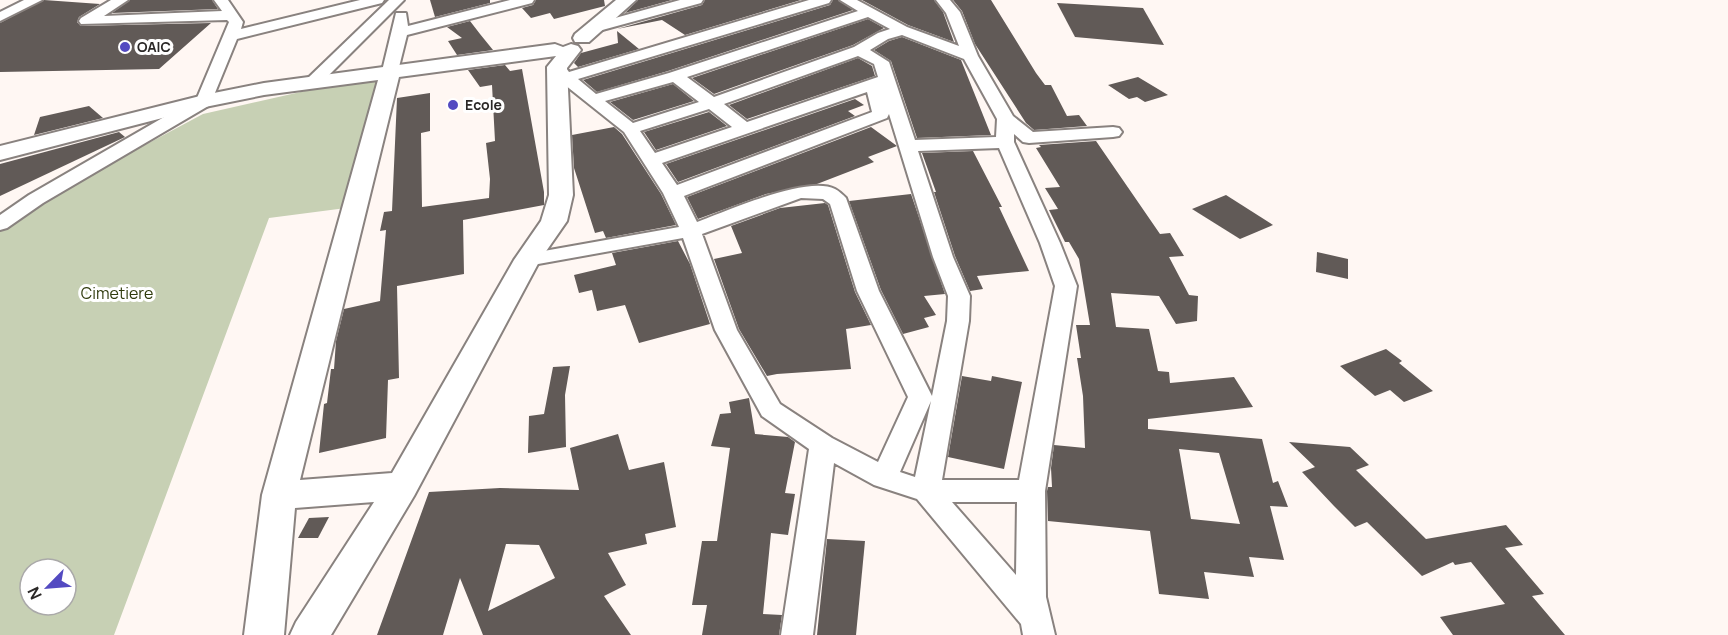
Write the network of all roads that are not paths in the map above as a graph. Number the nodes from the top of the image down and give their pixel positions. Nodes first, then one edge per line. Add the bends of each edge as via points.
1 (35, 0) edge
2 (121, 0) edge
3 (221, 0) edge
4 (377, 0) edge
5 (397, 0) edge
6 (403, 0) edge
7 (527, 0) edge
8 (627, 0) edge
9 (696, 0) edge
10 (824, 0) edge
11 (847, 0) edge
12 (943, 0) edge
13 (867, 13) junction
14 (232, 15) junction
15 (0, 17) edge
16 (816, 30) junction
17 (903, 30) junction
18 (400, 32) junction
19 (229, 36) junction
20 (859, 50) junction
21 (568, 51) junction
22 (970, 56) junction
23 (390, 71) junction
24 (675, 76) junction
25 (314, 81) junction
26 (880, 82) junction
27 (595, 99) junction
28 (204, 101) junction
29 (712, 103) junction
30 (1006, 118) junction
31 (745, 128) junction
32 (630, 129) junction
33 (1113, 132) dead end
34 (1005, 142) junction
35 (908, 146) junction
36 (0, 153) edge
37 (652, 160) junction
38 (673, 193) junction
39 (0, 224) edge
40 (691, 231) junction
41 (527, 260) junction
42 (823, 445) junction
43 (884, 478) junction
44 (402, 486) junction
45 (926, 491) junction
46 (1031, 491) junction
47 (279, 495) junction
48 (1037, 627) edge
49 (264, 635) edge
50 (310, 635) edge
51 (797, 635) edge

1 - 15 street
2 - 14 street via 86,21
3 - 14 street
4 - 19 street
5 - 25 street
6 - 18 street
7 - 18 street
8 - 21 main road
9 - 21 street
10 - 21 street
11 - 13 street
12 - 22 street
13 - 16 street
13 - 17 street
14 - 19 street via 236,22
16 - 20 street
16 - 24 street
17 - 20 street
17 - 22 street
18 - 23 street
19 - 28 street
20 - 26 street via 881,62
20 - 29 street
21 - 23 main road
21 - 27 street
21 - 41 main road via 561,195 554,221
22 - 30 street
23 - 25 main road
23 - 47 main road
24 - 27 street
24 - 29 street
25 - 28 main road
26 - 31 street
26 - 35 street
26 - 38 street via 881,114
27 - 32 street
28 - 36 main road
28 - 39 street
29 - 31 street
29 - 32 street
30 - 33 street via 1029,138
30 - 34 street
31 - 37 street
32 - 37 street
34 - 35 street
34 - 46 street via 1066,286
35 - 45 street via 959,296 958,321
37 - 38 street
38 - 40 street
40 - 41 street
40 - 42 street via 726,330 771,410
40 - 43 street via 799,192 828,193 839,202 868,291 920,397
41 - 44 main road
42 - 43 street
42 - 51 street
43 - 45 street
44 - 47 main road
44 - 50 main road
45 - 46 street
45 - 48 street
46 - 48 street via 1031,597
47 - 49 main road

